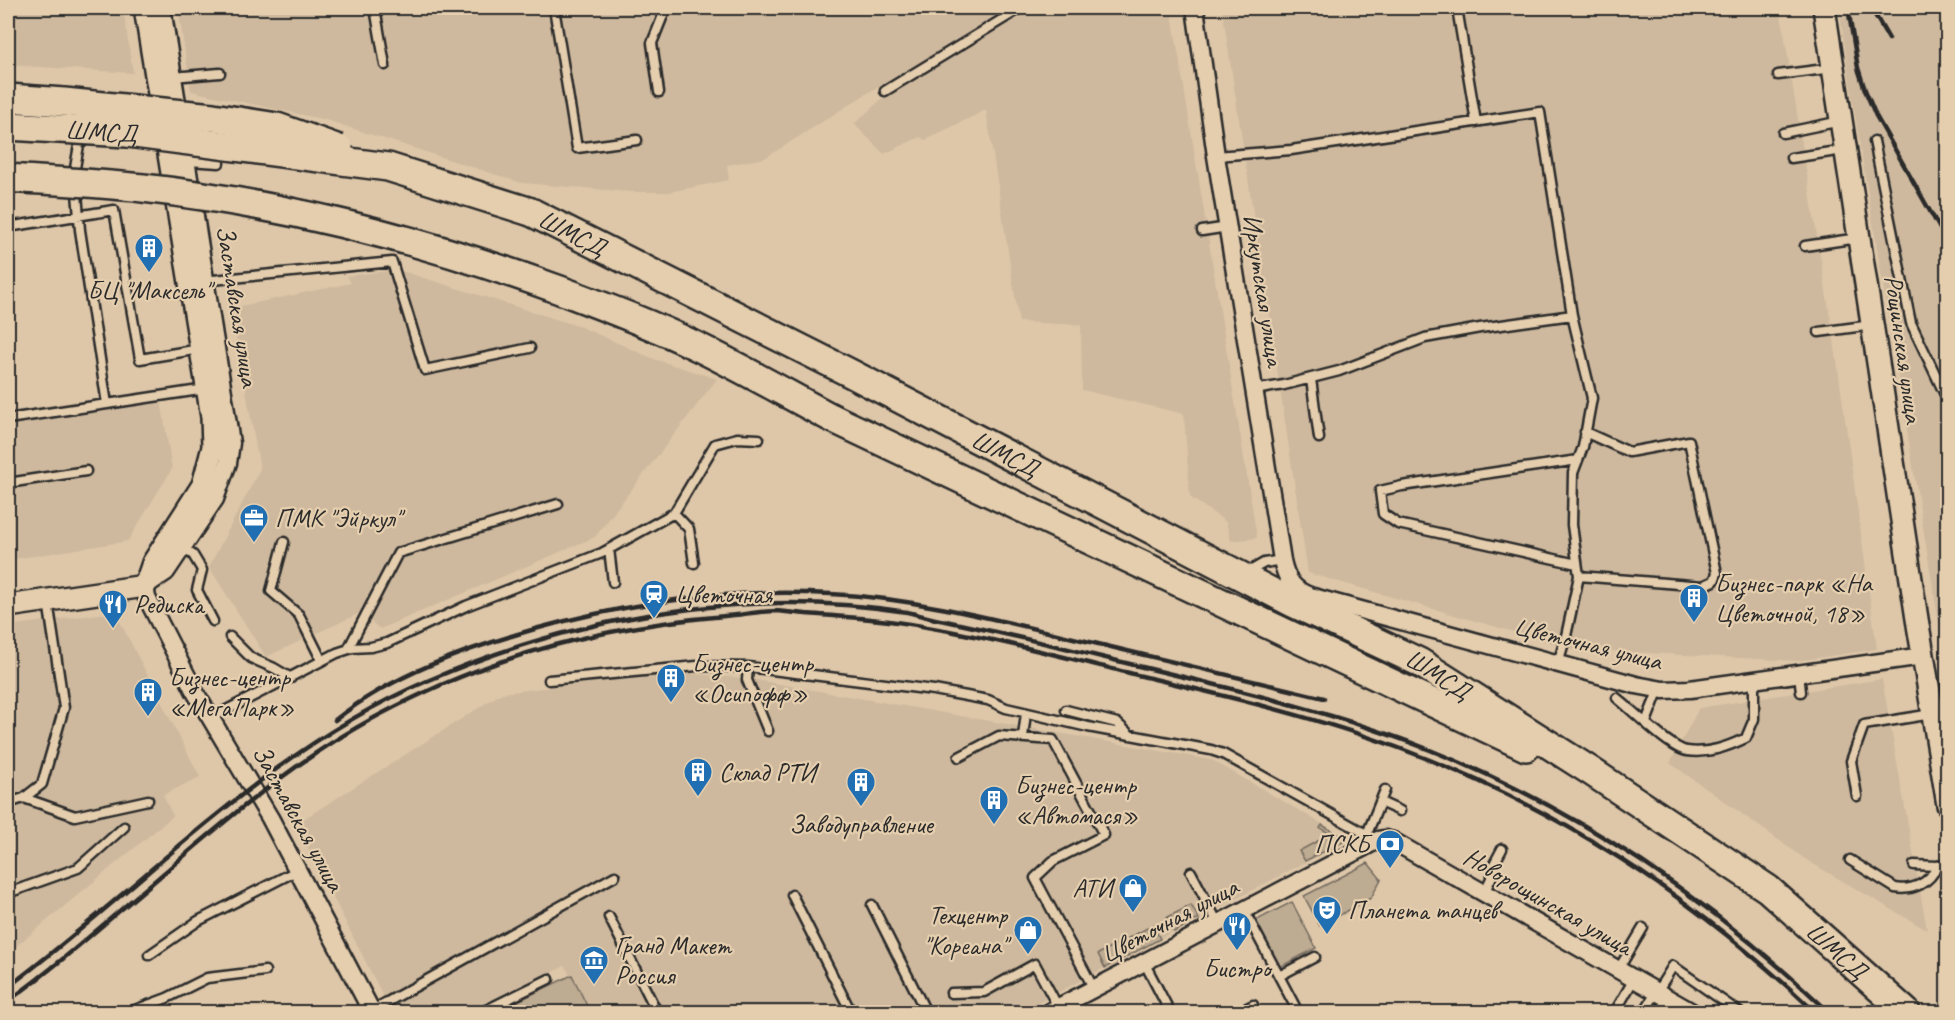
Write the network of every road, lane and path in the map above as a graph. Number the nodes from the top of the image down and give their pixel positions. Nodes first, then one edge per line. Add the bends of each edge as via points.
1 (145, 8) edge
2 (162, 8) edge
3 (375, 8) edge
4 (554, 8) edge
5 (666, 8) edge
6 (1021, 8) edge
7 (1195, 8) edge
8 (1457, 8) edge
9 (1824, 8) edge
10 (385, 65) dead end
11 (1833, 68) junction
12 (220, 73) dead end
13 (1778, 75) dead end
14 (165, 77) junction
15 (885, 91) dead end
16 (659, 92) dead end
17 (8, 98) edge
18 (1842, 121) junction
19 (1476, 122) junction
20 (8, 126) edge
21 (1783, 133) dead end
22 (166, 136) junction
23 (637, 140) dead end
24 (1875, 141) dead end
25 (1846, 150) junction
26 (1216, 156) junction
27 (1791, 158) dead end
28 (187, 161) junction
29 (219, 164) dead end
30 (388, 167) junction
31 (8, 178) edge
32 (79, 215) junction
33 (8, 227) edge
34 (1228, 227) junction
35 (1202, 231) dead end
36 (1860, 238) junction
37 (1805, 246) dead end
38 (198, 282) junction
39 (1572, 315) junction
40 (1873, 325) junction
41 (1819, 332) dead end
42 (209, 347) junction
43 (530, 348) dead end
44 (1311, 379) junction
45 (215, 387) junction
46 (1254, 390) junction
47 (1947, 401) edge
48 (107, 404) junction
49 (8, 419) edge
50 (1585, 432) junction
51 (1319, 438) dead end
52 (759, 439) dead end
53 (1578, 460) junction
54 (86, 471) dead end
55 (8, 483) edge
56 (558, 504) dead end
57 (674, 513) junction
58 (284, 542) dead end
59 (183, 548) junction
60 (609, 549) junction
61 (1282, 560) junction
62 (694, 563) dead end
63 (1577, 564) junction
64 (1250, 571) dead end
65 (1579, 576) junction
66 (1288, 580) joint
67 (613, 582) dead end
68 (145, 586) junction
69 (48, 601) junction
70 (8, 606) edge
71 (213, 621) dead end
72 (230, 638) dead end
73 (348, 649) junction
74 (1923, 656) junction
75 (322, 661) junction
76 (1558, 663) junction
77 (748, 667) junction
78 (1798, 673) junction
79 (291, 678) junction
80 (549, 680) dead end
81 (1754, 680) junction
82 (1659, 689) junction
83 (1802, 692) dead end
84 (1617, 698) dead end
85 (1066, 711) dead end
86 (1026, 713) junction
87 (1932, 714) junction
88 (211, 718) junction
89 (1646, 722) junction
90 (768, 731) dead end
91 (1131, 735) junction
92 (1023, 737) junction
93 (959, 757) dead end
94 (1385, 790) dead end
95 (1857, 796) dead end
96 (24, 798) junction
97 (148, 800) dead end
98 (1380, 802) junction
99 (8, 803) edge
100 (1947, 805) edge
101 (1400, 811) dead end
102 (124, 827) dead end
103 (1372, 837) junction
104 (1502, 849) dead end
105 (1850, 860) dead end
106 (1947, 864) edge
107 (1914, 865) dead end
108 (1937, 866) junction
109 (298, 870) junction
110 (1191, 872) dead end
111 (615, 876) dead end
112 (8, 893) edge
113 (1484, 893) junction
114 (792, 895) dead end
115 (872, 905) dead end
116 (1244, 910) junction
117 (609, 917) dead end
118 (1218, 923) junction
119 (1643, 928) dead end
120 (149, 954) dead end
121 (1315, 957) dead end
122 (1144, 963) junction
123 (1618, 970) junction
124 (265, 971) dead end
125 (1279, 976) junction
126 (549, 979) dead end
127 (1634, 979) junction
128 (1094, 989) junction
129 (951, 993) dead end
130 (1661, 1001) edge
131 (1253, 1005) dead end
132 (1053, 1010) edge
133 (129, 1012) edge
134 (372, 1012) edge
135 (482, 1012) edge
136 (657, 1012) edge
137 (851, 1012) edge
138 (926, 1012) edge
139 (1170, 1012) edge
140 (1239, 1012) edge
141 (1298, 1012) edge
142 (1615, 1012) edge
143 (1644, 1012) edge
144 (1692, 1012) edge
145 (1739, 1012) edge
146 (1896, 1012) edge
147 (1906, 1012) edge

1 - 14 street, Заставская улица
2 - 14 street, Заставская улица
3 - 10 lane
4 - 23 lane via 577,148
5 - 16 lane via 652,43
6 - 15 lane
7 - 26 street, Иркутская улица
8 - 19 lane
9 - 11 street, Рощинская улица
11 - 13 lane
11 - 18 street, Рощинская улица
12 - 14 lane
14 - 22 street, Заставская улица
14 - 28 street, Заставская улица
17 - 30 main road, bridge via 213,117 277,127
18 - 21 lane
18 - 25 street, Рощинская улица
19 - 26 lane via 1291,150
19 - 39 lane via 1540,112
20 - 30 main road, ШМСД, bridge via 127,133
22 - 32 lane via 97,129 79,145 75,168
22 - 38 street, Заставская улица
24 - 47 lane via 1911,323
25 - 27 lane
25 - 36 street, Рощинская улица
26 - 34 street, Иркутская улица
28 - 29 lane
28 - 38 street, Заставская улица
30 - 147 main road, ШМСД, bridge via 531,212 1293,603 1419,662 1768,889
31 - 146 main road, ШМСД, bridge via 142,188 333,222 517,274 694,344 830,417 1526,747 1604,792 1765,897
32 - 33 lane
32 - 42 lane via 114,210 140,359
32 - 48 lane
34 - 35 lane
34 - 46 street, Иркутская улица
36 - 37 lane
36 - 40 street, Рощинская улица
38 - 42 street, Заставская улица
38 - 43 lane via 392,262 425,370
39 - 44 lane via 1425,338
39 - 50 lane via 1592,399
40 - 41 lane
40 - 74 street, Рощинская улица
42 - 45 street, Заставская улица
44 - 46 lane
44 - 51 lane
45 - 48 lane
45 - 59 street, Заставская улица via 231,443 228,463 215,499
45 - 68 street, Заставская улица via 214,434 208,469 195,499 153,563
46 - 61 street, Иркутская улица
48 - 49 lane
50 - 53 lane
50 - 65 lane via 1629,452 1689,441 1717,573 1714,581 1703,586
52 - 57 lane via 737,438 715,444
53 - 63 lane via 1573,473 1572,525
53 - 63 lane via 1380,491 1383,514 1398,524
54 - 55 lane
56 - 73 lane via 398,552
57 - 60 lane
57 - 62 lane via 689,529
58 - 75 lane via 271,591 300,615
59 - 68 street, Заставская улица via 166,572
59 - 71 lane via 202,570 197,590
60 - 67 lane
60 - 73 lane via 466,606 387,643
61 - 64 lane via 1264,563
61 - 66 street, Иркутская улица
63 - 65 lane
65 - 76 lane
66 - 76 street, Цветочная улица via 1296,590 1313,597
68 - 69 street
68 - 88 street, Заставская улица via 152,609
69 - 70 street
69 - 96 lane via 64,708 42,784
72 - 79 lane via 251,658
73 - 75 lane
74 - 78 street, Цветочная улица
74 - 87 street, Рощинская улица
75 - 79 lane
76 - 82 street, Цветочная улица
77 - 80 lane via 697,666
77 - 86 lane via 934,690 988,700
77 - 90 lane via 747,680
78 - 81 street, Цветочная улица
78 - 83 lane
79 - 88 lane
81 - 82 street, Цветочная улица
81 - 89 lane via 1754,719 1746,738 1722,749 1686,751
82 - 89 lane
84 - 89 lane
85 - 91 lane via 1117,723
86 - 91 lane
86 - 92 lane
87 - 95 lane via 1864,726 1851,761
87 - 100 street, Рощинская улица
88 - 109 street, Заставская улица
91 - 103 lane via 1223,754
92 - 93 lane via 999,736
92 - 128 lane via 1053,740 1104,835 1053,861 1035,878
94 - 98 lane
96 - 97 lane via 75,816
96 - 99 lane
98 - 101 lane
98 - 103 lane
102 - 112 lane via 78,868
103 - 113 street, Новорощинская улица via 1393,841
103 - 116 street, Цветочная улица
104 - 113 lane via 1490,870
105 - 108 lane via 1902,889 1927,881
106 - 108 lane
107 - 108 lane
109 - 120 lane via 198,921
109 - 134 street, Заставская улица
110 - 118 lane
111 - 134 lane
113 - 123 street, Новорощинская улица
114 - 137 lane
115 - 138 lane
116 - 118 street, Цветочная улица
116 - 125 lane
117 - 136 lane
118 - 122 street, Цветочная улица
119 - 123 lane
121 - 125 lane
122 - 128 street, Цветочная улица
122 - 139 lane
123 - 127 street, Новорощинская улица
124 - 133 lane via 207,978
125 - 141 lane
126 - 135 lane
127 - 130 street, Новорощинская улица
127 - 142 lane
128 - 132 street, Цветочная улица
129 - 132 lane via 984,992 1035,964
130 - 143 lane
130 - 144 street, Новорощинская улица
130 - 145 lane via 1673,966
131 - 140 lane

